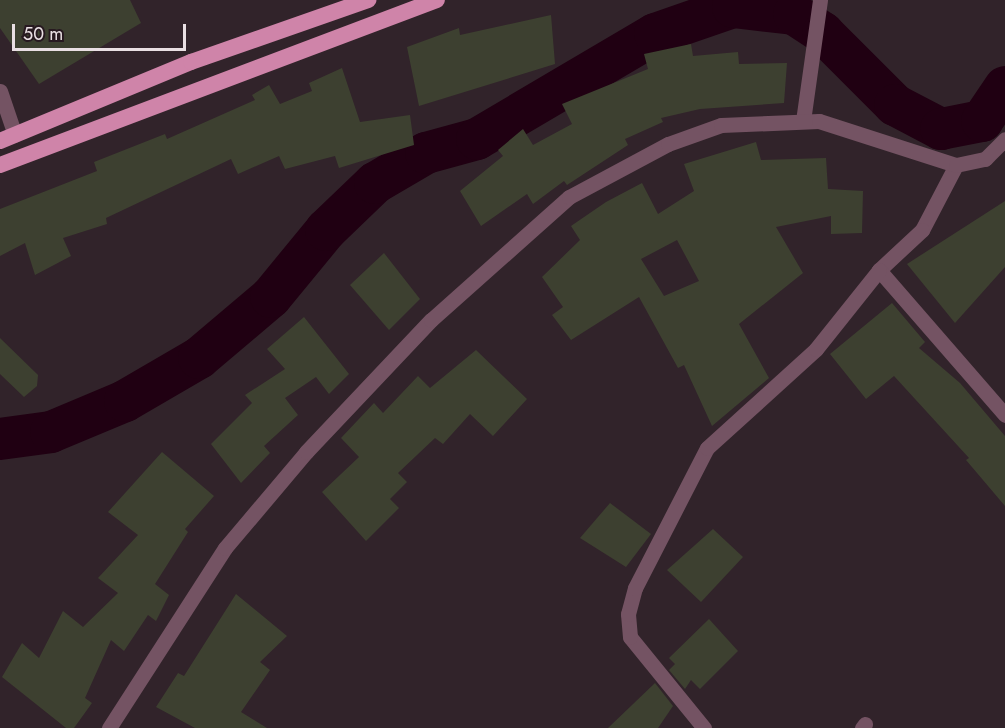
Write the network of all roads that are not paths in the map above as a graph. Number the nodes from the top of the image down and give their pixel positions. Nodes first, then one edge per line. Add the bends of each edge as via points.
1 (368, 0) edge
2 (437, 0) edge
3 (819, 3) edge
4 (0, 90) edge
5 (803, 121) junction
6 (8, 138) edge
7 (1005, 139) edge
8 (0, 165) edge
9 (956, 165) junction
10 (879, 270) junction
11 (1005, 416) edge
12 (109, 728) edge
13 (704, 728) edge

1 - 6 highway via 191,62
2 - 8 highway
3 - 5 street
4 - 6 street
5 - 9 street via 819,121
5 - 12 street via 721,125 668,144 569,197 510,245 354,400 232,540
7 - 9 street via 985,159
9 - 10 street via 922,230
10 - 11 street
10 - 13 street via 816,349 707,448 635,588 628,614 630,637

